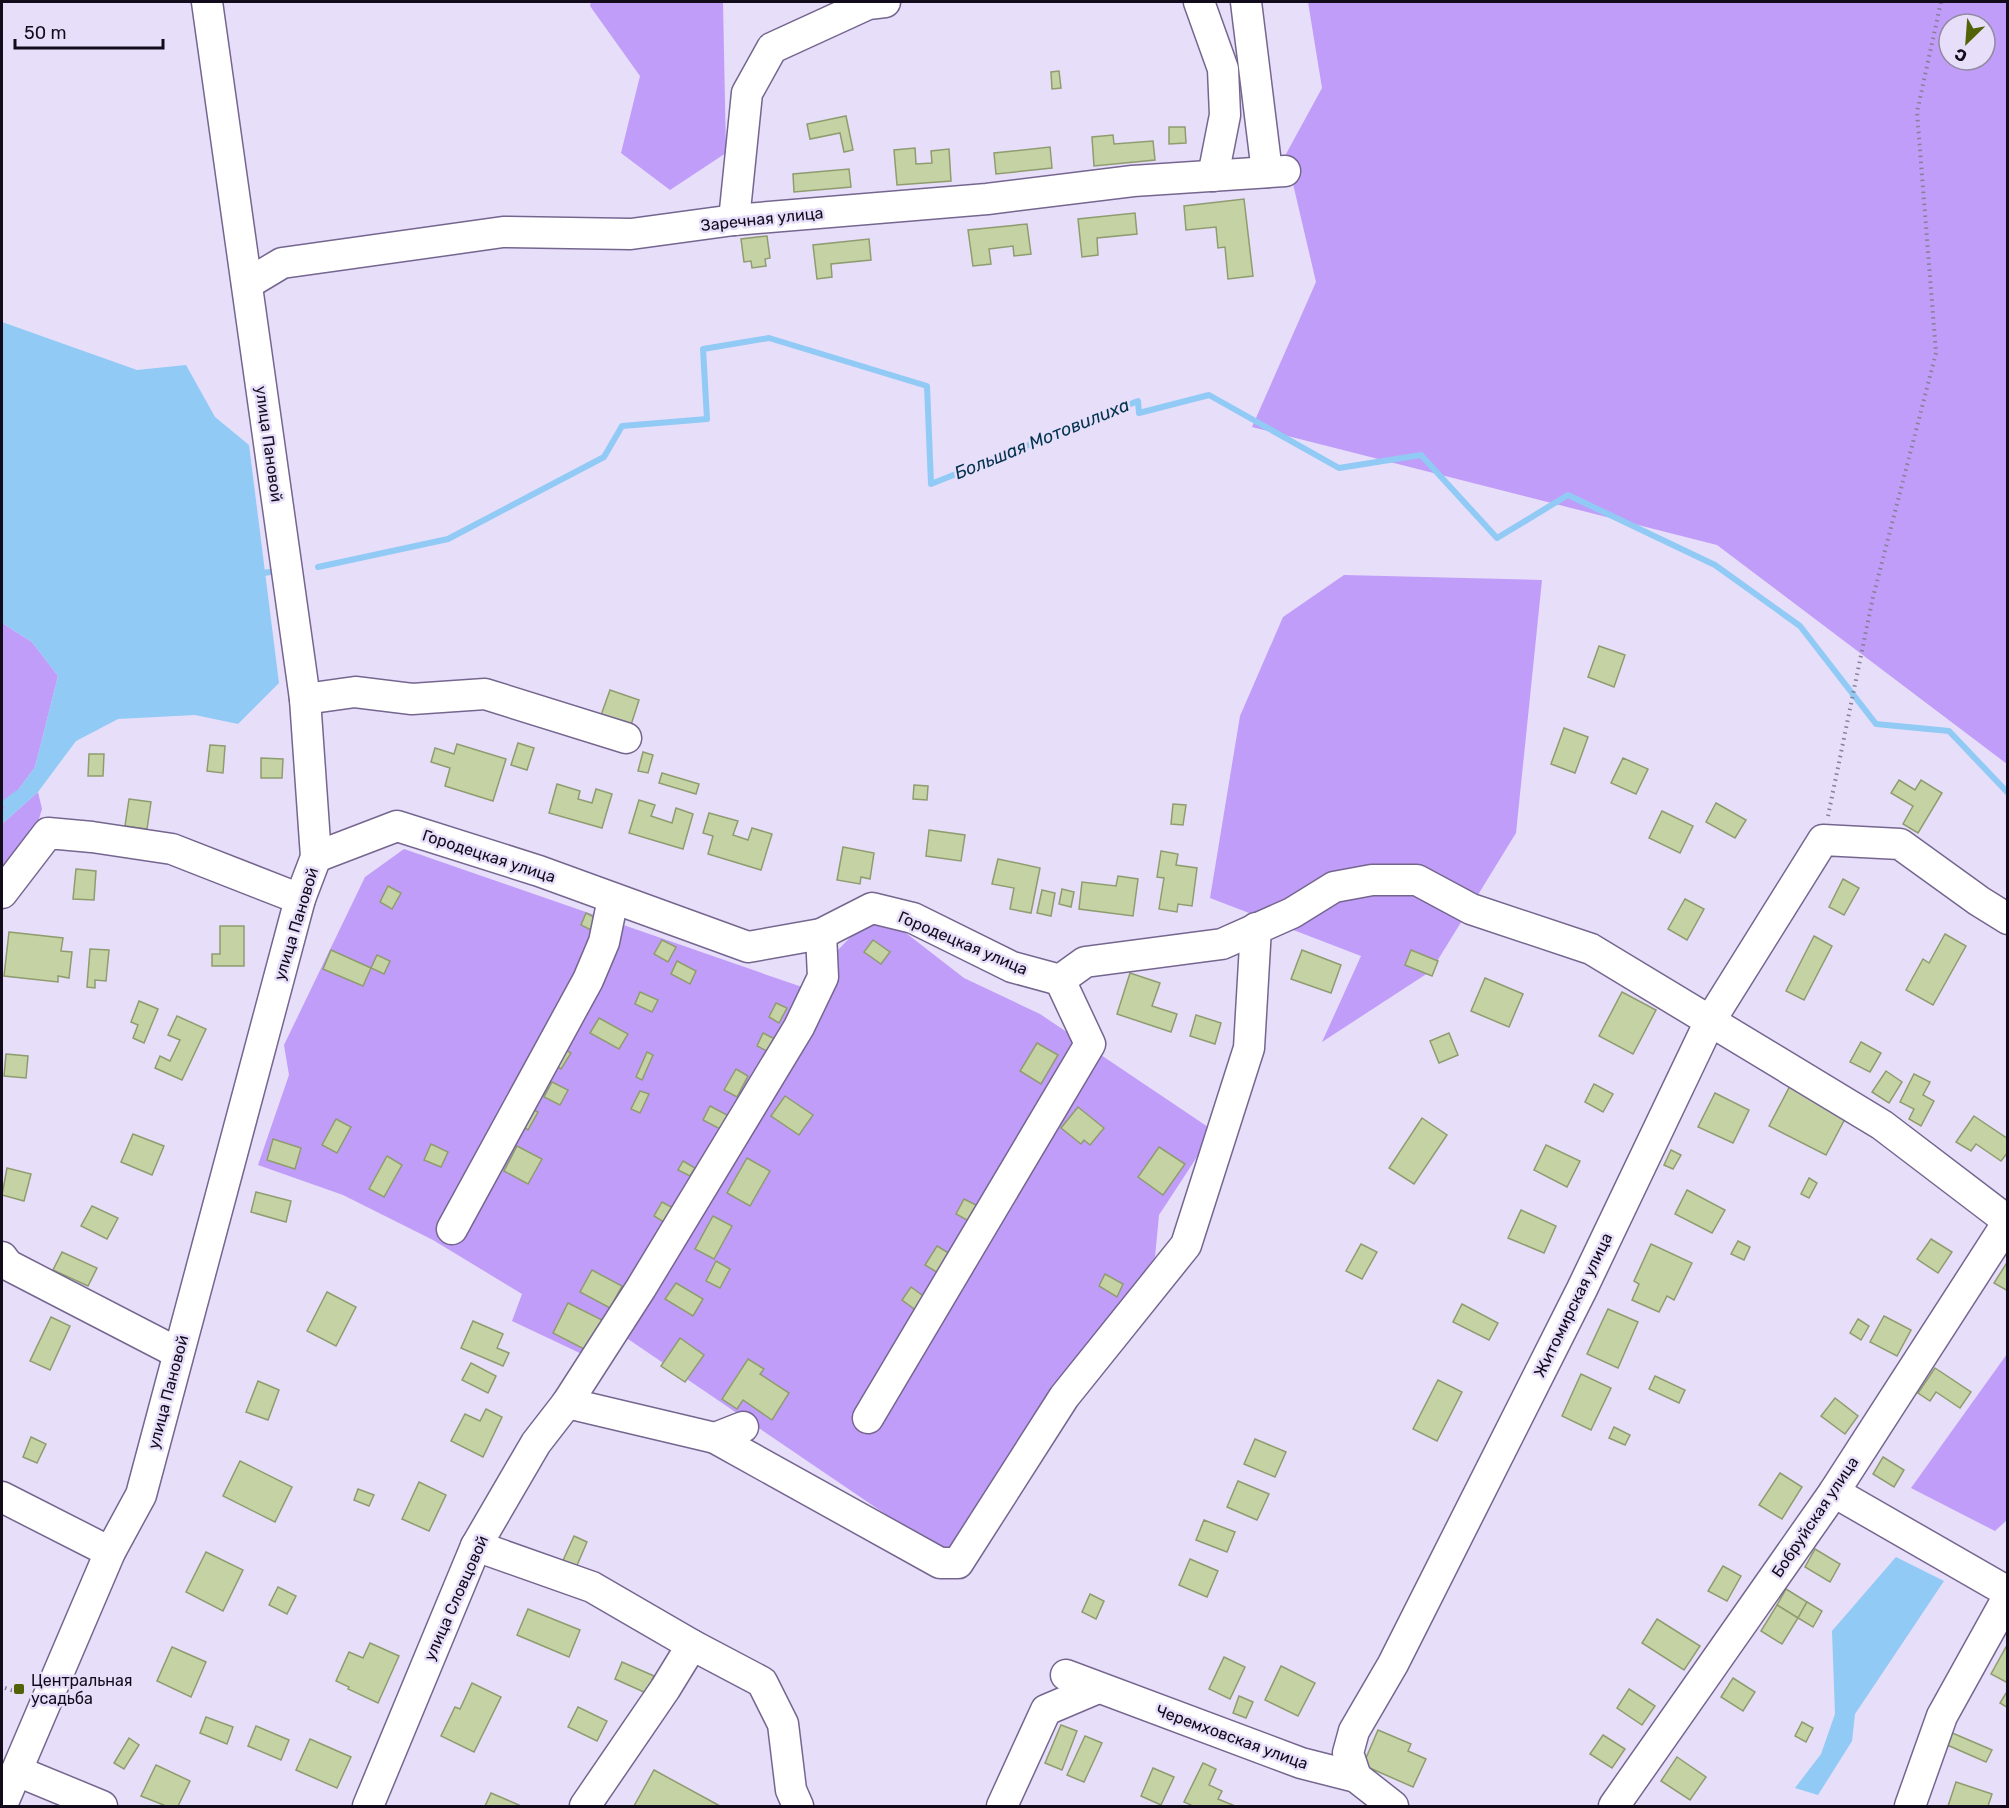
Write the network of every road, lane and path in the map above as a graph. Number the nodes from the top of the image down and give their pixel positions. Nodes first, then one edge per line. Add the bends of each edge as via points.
1 (207, 2) edge
2 (885, 2) edge
3 (1199, 2) edge
4 (1246, 2) edge
5 (1941, 2) edge
6 (1213, 176) junction
7 (734, 220) junction
8 (247, 284) junction
9 (304, 699) junction
10 (626, 738) dead end
11 (1823, 840) junction
12 (316, 856) junction
13 (2, 893) edge
14 (300, 899) junction
15 (613, 899) junction
16 (2007, 919) edge
17 (1256, 928) junction
18 (821, 934) junction
19 (1060, 980) junction
20 (1710, 1022) junction
21 (2007, 1221) edge
22 (452, 1229) dead end
23 (2, 1257) edge
24 (178, 1353) junction
25 (567, 1403) junction
26 (868, 1418) dead end
27 (743, 1427) dead end
28 (715, 1438) junction
29 (1834, 1492) junction
30 (2, 1497) edge
31 (476, 1546) junction
32 (110, 1552) junction
33 (2007, 1592) edge
34 (2007, 1598) edge
35 (692, 1646) junction
36 (1066, 1676) dead end
37 (1098, 1688) junction
38 (17, 1771) junction
39 (1356, 1777) junction
40 (2, 1805) edge
41 (102, 1806) edge
42 (368, 1806) edge
43 (586, 1806) edge
44 (798, 1806) edge
45 (1002, 1806) edge
46 (1393, 1806) edge
47 (1614, 1806) edge
48 (1910, 1806) edge

1 - 8 street, улица Пановой
2 - 7 street via 868,4 772,48 747,93
3 - 6 street via 1224,69 1225,115
4 - 6 street, Заречная улица via 1276,172
5 - 11 path via 1917,112 1936,353 1873,597
6 - 7 street, Заречная улица
7 - 8 street, Заречная улица via 631,234 503,232 282,263
8 - 9 street, улица Пановой
9 - 10 street via 355,692 412,699 485,694
9 - 12 street, улица Пановой
11 - 16 street via 1900,844
11 - 20 street, Житомирская улица
12 - 14 street, улица Пановой
12 - 15 street, Городецкая улица via 396,826
13 - 14 street via 48,833 172,849
14 - 24 street, улица Пановой
15 - 18 street, Городецкая улица via 748,947
15 - 22 street via 604,942 588,980
17 - 19 street via 1222,944 1085,962
17 - 20 street via 1292,913 1334,887 1372,880 1417,880 1471,909 1591,949
17 - 28 street via 1249,1048 1186,1245 1064,1397 958,1563 940,1563
18 - 19 street, Городецкая улица via 873,908 913,918 1012,967
18 - 25 street, улица Словцовой via 823,977 799,1027
19 - 26 street via 1090,1044
20 - 21 street via 1882,1125
20 - 39 street, Житомирская улица via 1582,1289 1393,1664 1354,1731 1348,1753
21 - 29 street, Бобруйская улица
23 - 24 street via 9,1265
24 - 32 street, улица Пановой via 141,1495
25 - 28 street
25 - 31 street, улица Словцовой via 536,1443
27 - 28 street
29 - 33 street
29 - 47 street, Бобруйская улица
30 - 32 street
31 - 35 street via 592,1587
31 - 42 street, улица Словцовой
32 - 38 street, улица Пановой
34 - 48 street via 1942,1716
35 - 43 street
35 - 44 street via 762,1682 783,1724 791,1790
36 - 37 street, Черемховская улица
37 - 39 street, Черемховская улица via 1301,1763
37 - 45 street via 1046,1710
38 - 40 street, улица Пановой
38 - 41 street
39 - 46 street, Черемховская улица

